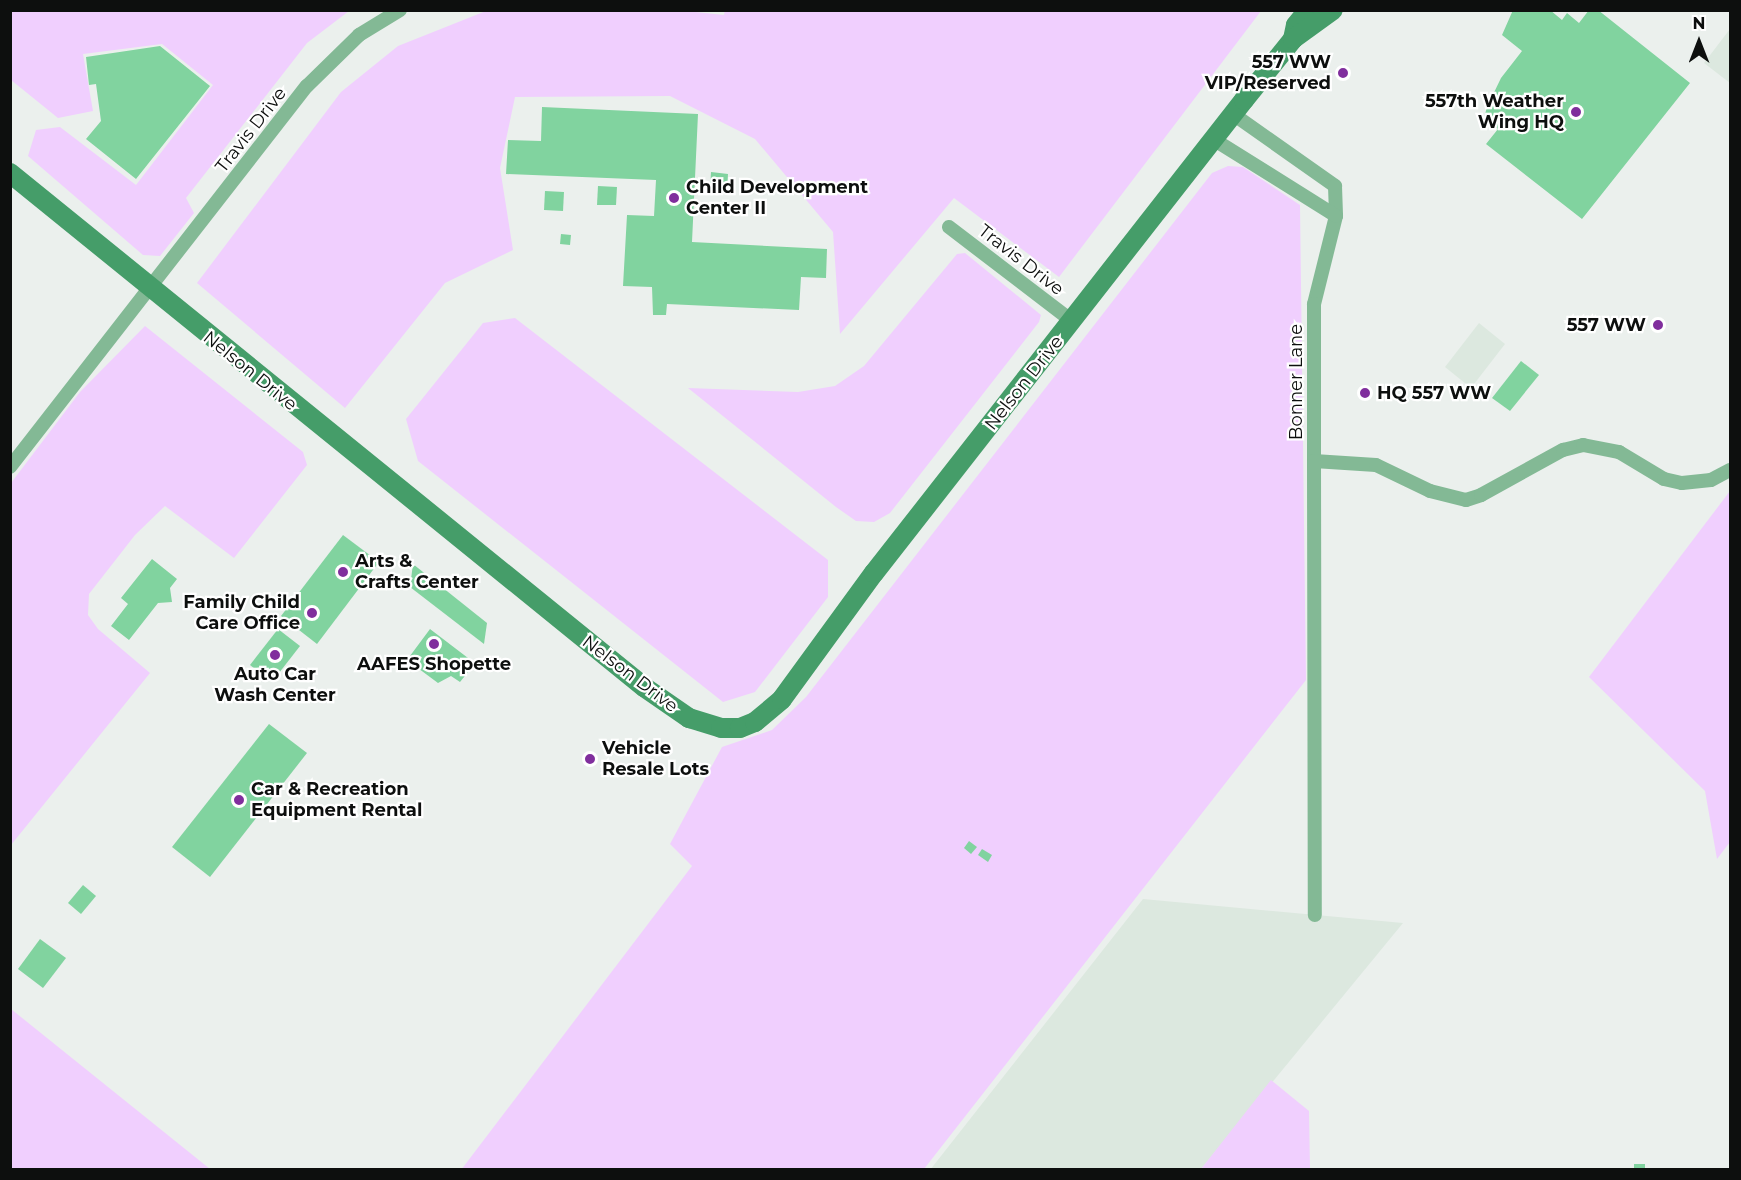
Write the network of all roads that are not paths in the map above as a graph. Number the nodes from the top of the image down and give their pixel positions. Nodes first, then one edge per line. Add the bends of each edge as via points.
1 (400, 10) edge
2 (1308, 10) edge
3 (1333, 10) edge
4 (1293, 39) junction
5 (1233, 114) junction
6 (1214, 139) junction
7 (10, 173) edge
8 (1336, 216) junction
9 (950, 227) dead end
10 (150, 290) junction
11 (1072, 321) junction
12 (13, 459) edge
13 (1314, 461) junction
14 (1731, 470) edge
15 (1315, 915) dead end

1 - 10 street, Travis Drive via 359,35 319,74
2 - 4 street, Nelson Drive via 1296,25
3 - 4 street, Nelson Drive
4 - 5 street, Nelson Drive
5 - 6 street, Nelson Drive
5 - 8 street, Bonner Lane via 1335,186
6 - 8 street
6 - 11 street, Nelson Drive
7 - 10 street, Nelson Drive
8 - 13 street, Bonner Lane via 1314,304
9 - 11 street, Travis Drive
10 - 11 street, Nelson Drive via 644,687 689,718 721,728 740,728 755,722 782,699 874,573
10 - 12 street, Travis Drive
13 - 14 street, Bonner Lane via 1376,465 1430,491 1466,500 1563,450 1582,445 1619,452 1664,479 1682,483 1711,480
13 - 15 street

